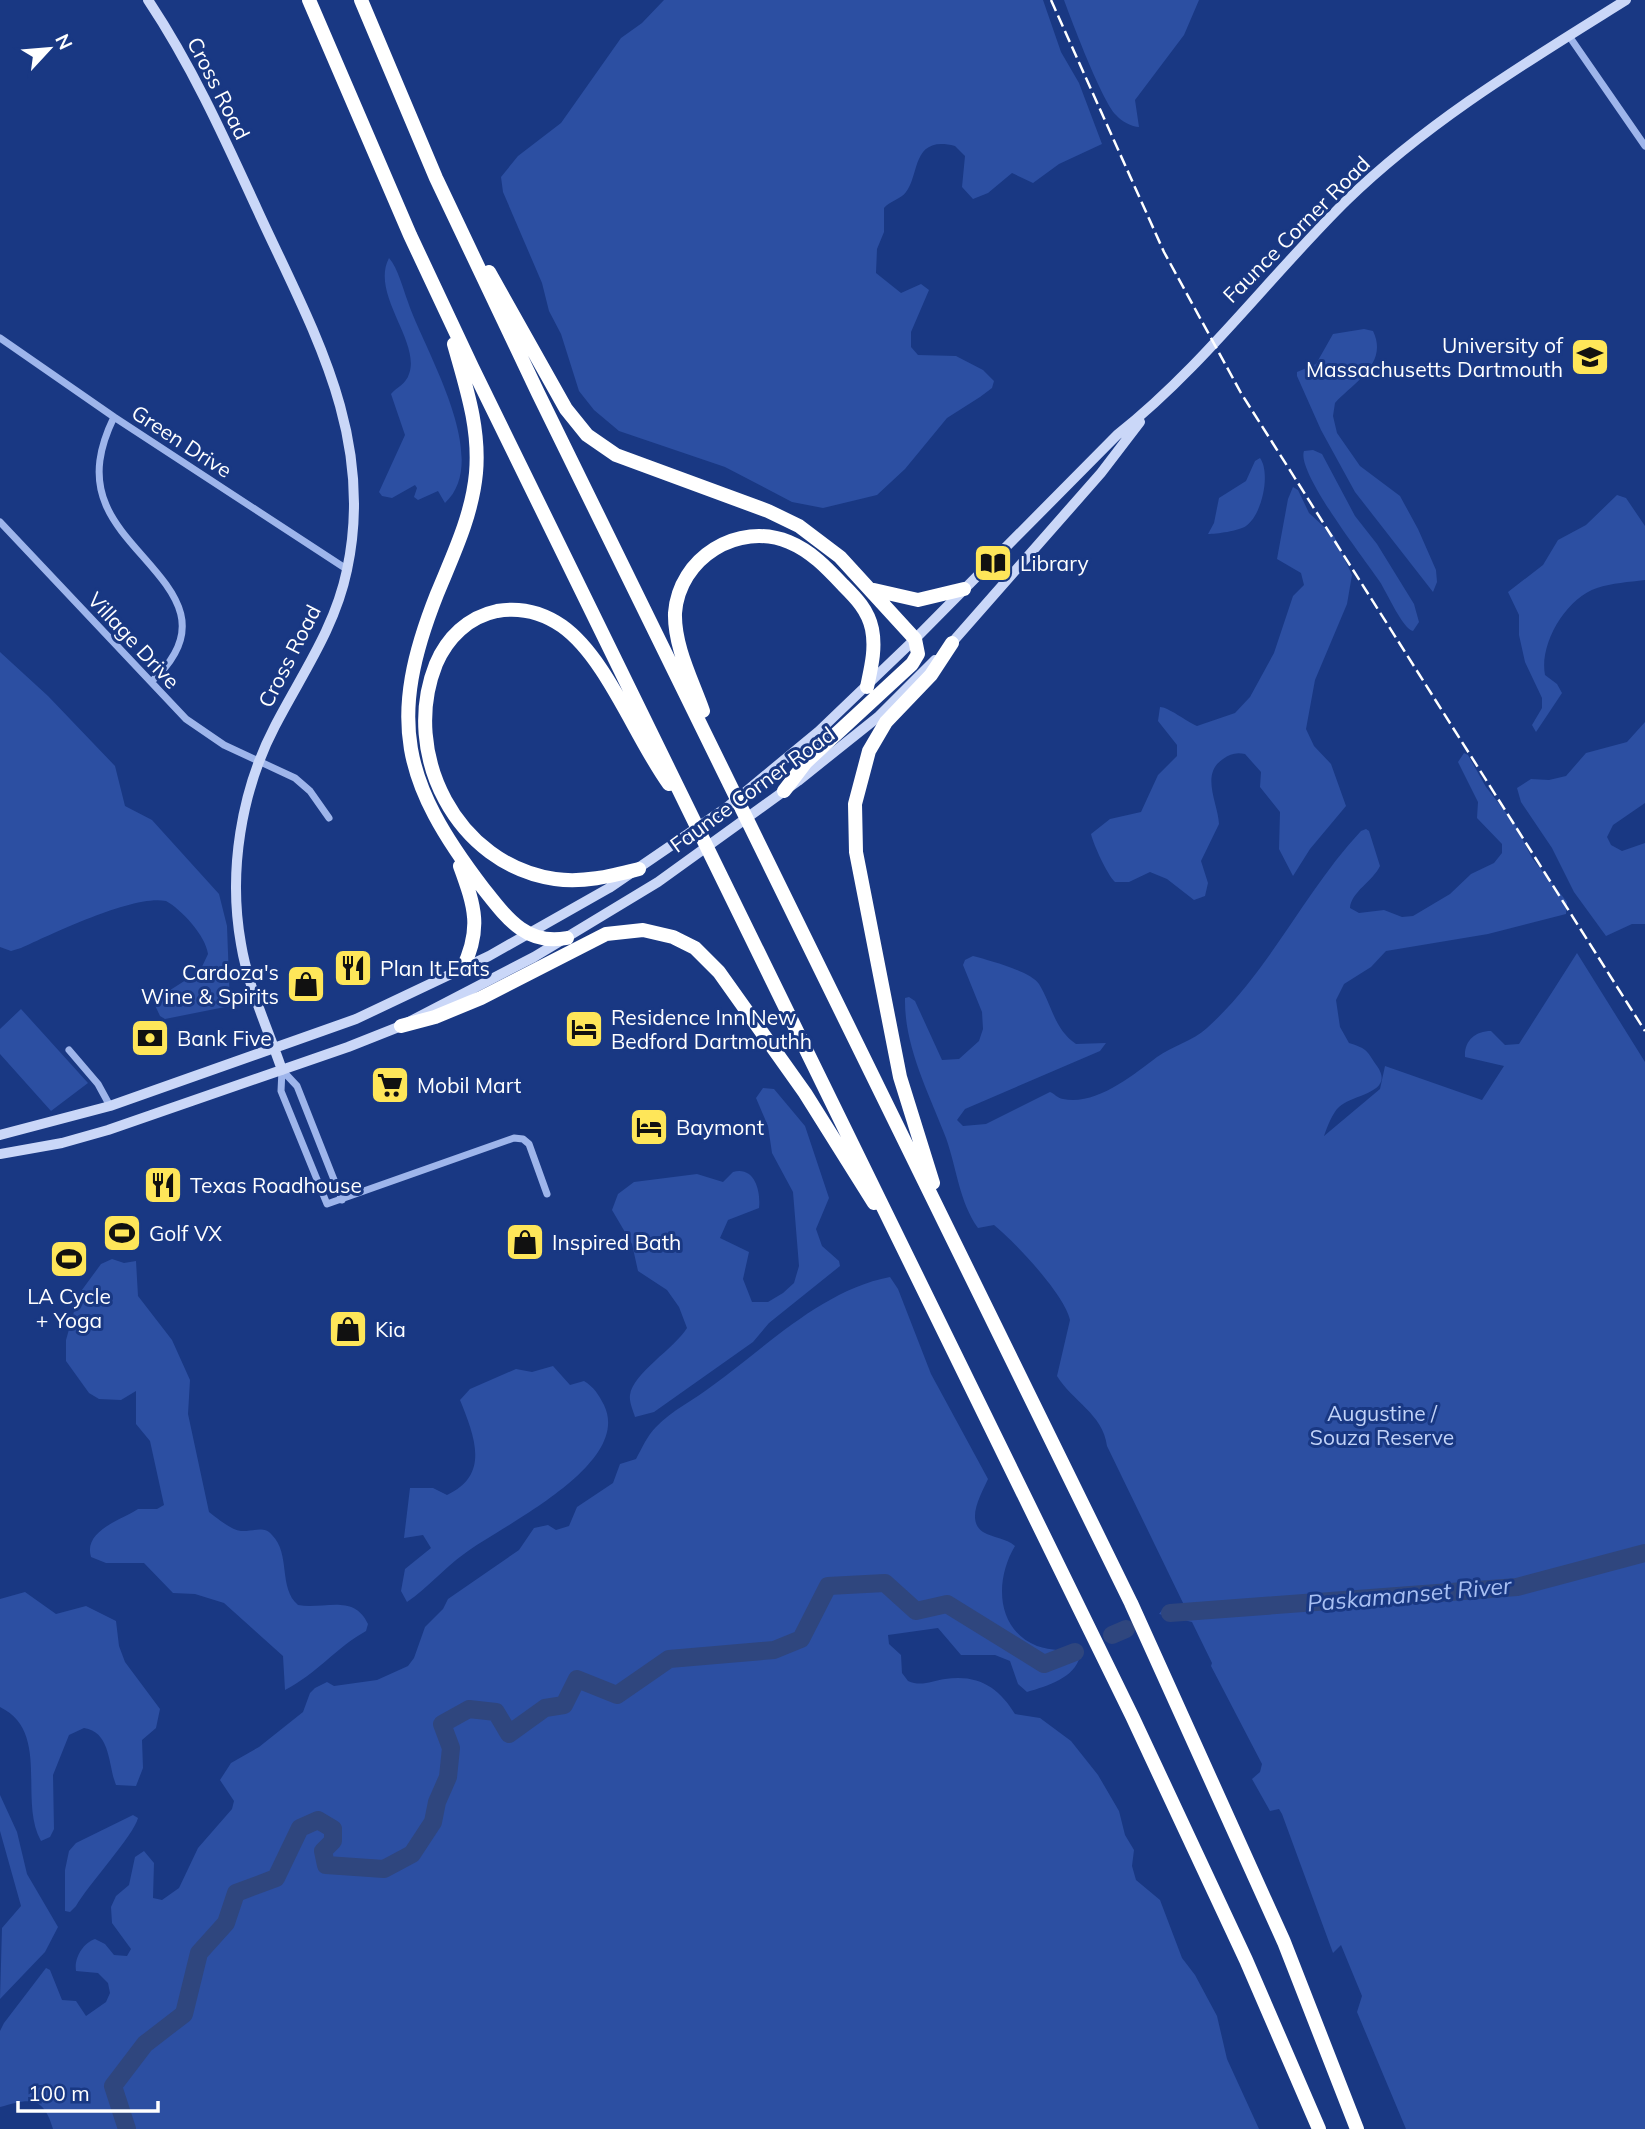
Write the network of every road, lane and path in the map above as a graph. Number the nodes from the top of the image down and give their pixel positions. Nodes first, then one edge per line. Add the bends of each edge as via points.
1 (148, 0) edge
2 (309, 0) edge
3 (361, 0) edge
4 (1626, 0) edge
5 (1569, 36) junction
6 (1645, 146) edge
7 (457, 221) junction
8 (443, 305) junction
9 (0, 338) edge
10 (1148, 411) junction
11 (114, 417) junction
12 (1050, 503) junction
13 (1066, 513) junction
14 (0, 522) edge
15 (348, 569) junction
16 (872, 589) junction
17 (964, 589) junction
18 (915, 639) junction
19 (952, 643) junction
20 (151, 682) junction
21 (867, 687) junction
22 (259, 760) junction
23 (722, 768) junction
24 (784, 791) junction
25 (691, 815) junction
26 (329, 818) dead end
27 (453, 848) junction
28 (639, 869) junction
29 (528, 936) junction
30 (567, 938) junction
31 (462, 970) junction
32 (401, 1026) junction
33 (275, 1049) junction
34 (69, 1050) dead end
35 (282, 1070) junction
36 (110, 1106) junction
37 (0, 1135) edge
38 (0, 1154) edge
39 (547, 1194) dead end
40 (342, 1200) junction
41 (949, 1231) junction
42 (899, 1238) junction
43 (1319, 2129) edge
44 (1357, 2129) edge

1 - 15 main road, Cross Road via 186,60 332,373 353,463 354,518
2 - 8 highway
3 - 7 highway
4 - 5 main road, Faunce Corner Road
5 - 6 street
5 - 10 main road, Faunce Corner Road via 1446,119 1372,177
7 - 16 highway via 566,409 587,435 616,455 799,526
7 - 23 highway
8 - 25 highway
8 - 27 highway via 474,417 476,472 468,513 418,647 408,728 419,786
9 - 11 street, Green Drive
10 - 12 main road, Faunce Corner Road via 1117,435
10 - 13 main road, Faunce Corner Road
11 - 15 street, Green Drive
11 - 20 street via 99,459 102,494 116,522 168,584 180,618 173,657
12 - 13 main road
12 - 17 main road, Faunce Corner Road
13 - 19 main road, Faunce Corner Road
14 - 20 street, Village Drive
15 - 22 main road, Cross Road via 325,639
16 - 17 highway via 918,600
16 - 18 highway
17 - 18 main road, Faunce Corner Road
18 - 21 main road, Faunce Corner Road
18 - 24 highway via 918,654 912,664 806,762
19 - 24 main road, Faunce Corner Road via 878,717
19 - 41 highway via 931,676 886,722 874,741 859,781 853,816 900,1077
20 - 22 street, Village Drive via 197,728
21 - 23 highway via 873,651 870,621 856,598 821,562 790,542 768,536 747,536 717,547 684,582 676,623 683,658
21 - 28 main road, Faunce Corner Road via 760,781
22 - 26 street, Village Drive via 303,784
22 - 33 main road, Cross Road via 240,837 237,904 244,960
23 - 41 highway
24 - 30 main road, Faunce Corner Road via 685,863
25 - 28 highway via 657,768 593,659 564,628 544,616 512,609 481,616 456,632 433,671 424,718 433,777 458,821 498,858 534,874 592,879
25 - 42 highway
27 - 29 highway via 496,904
27 - 31 highway via 476,928
28 - 29 main road, Faunce Corner Road
29 - 30 highway via 549,941
29 - 31 main road, Faunce Corner Road
30 - 32 main road, Faunce Corner Road
31 - 33 main road, Faunce Corner Road via 375,1011
32 - 35 main road, Faunce Corner Road
32 - 42 highway via 481,998 606,934 643,930 673,937 695,948 719,972
33 - 35 main road, Cross Road
33 - 36 main road, Faunce Corner Road
34 - 36 street via 99,1084
35 - 38 main road, Faunce Corner Road via 93,1135
35 - 40 street via 297,1086
35 - 40 street via 281,1091 327,1204
36 - 37 main road, Faunce Corner Road
39 - 40 street via 532,1148 519,1138
41 - 44 highway via 1204,1759 1284,1942
42 - 43 highway via 1168,1791

